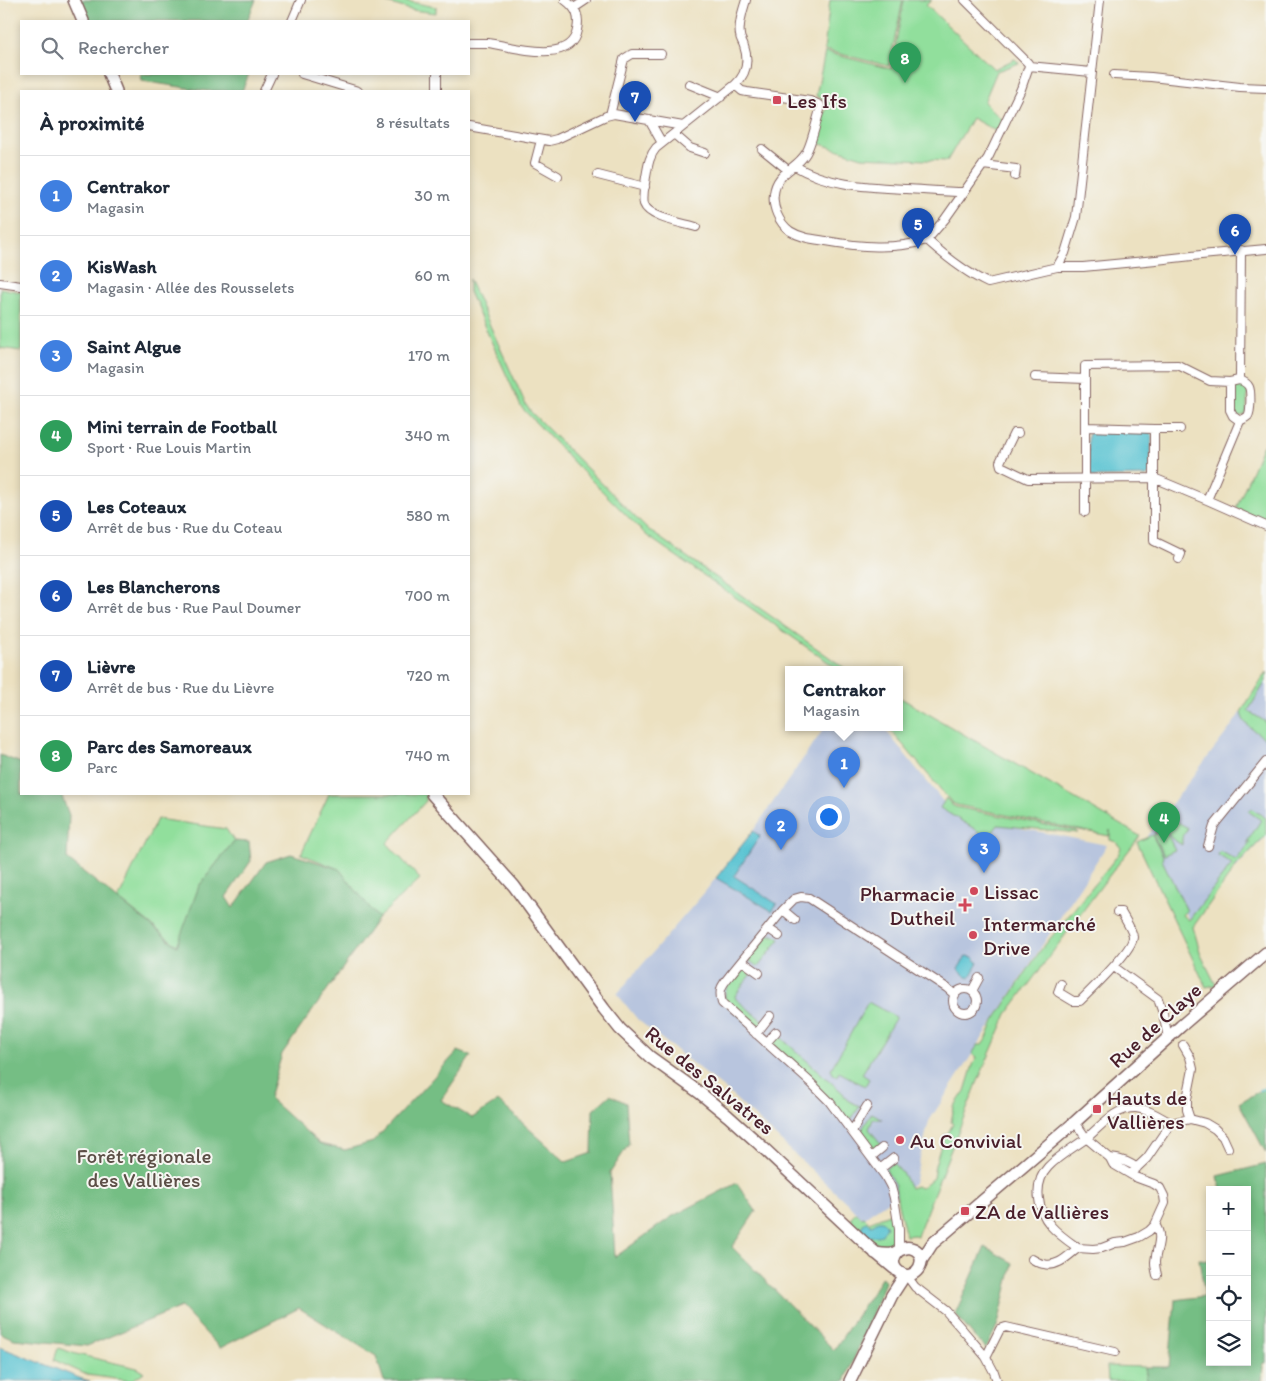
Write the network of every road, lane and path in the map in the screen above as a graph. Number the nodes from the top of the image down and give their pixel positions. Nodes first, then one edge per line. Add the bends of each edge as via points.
1 (74, 0) edge
2 (301, 0) edge
3 (565, 0) edge
4 (586, 0) edge
5 (746, 0) edge
6 (965, 0) edge
7 (1100, 0) edge
8 (574, 8) junction
9 (83, 20) edge
10 (292, 20) edge
11 (470, 43) edge
12 (661, 54) dead end
13 (1029, 66) junction
14 (1092, 72) junction
15 (108, 75) edge
16 (272, 75) edge
17 (305, 75) edge
18 (437, 75) edge
19 (1114, 75) dead end
20 (689, 84) dead end
21 (735, 85) junction
22 (1266, 88) edge
23 (116, 90) edge
24 (264, 90) edge
25 (355, 90) edge
26 (437, 90) edge
27 (721, 97) junction
28 (610, 115) junction
29 (649, 120) junction
30 (683, 126) junction
31 (470, 127) edge
32 (674, 134) junction
33 (541, 140) junction
34 (662, 143) junction
35 (762, 149) dead end
36 (705, 153) dead end
37 (983, 165) junction
38 (791, 168) junction
39 (598, 175) dead end
40 (558, 176) dead end
41 (1015, 176) dead end
42 (645, 187) junction
43 (964, 192) junction
44 (696, 227) dead end
45 (927, 240) junction
46 (1266, 249) edge
47 (1241, 250) junction
48 (1057, 267) junction
49 (0, 283) edge
50 (20, 286) edge
51 (1035, 378) dead end
52 (1239, 378) junction
53 (1085, 379) junction
54 (1230, 382) junction
55 (1240, 421) junction
56 (1084, 427) junction
57 (1154, 429) junction
58 (1180, 429) dead end
59 (1018, 433) dead end
60 (1084, 478) junction
61 (1154, 478) junction
62 (1207, 500) junction
63 (1085, 512) dead end
64 (1266, 526) edge
65 (1179, 559) dead end
66 (1266, 762) edge
67 (433, 795) edge
68 (1208, 846) dead end
69 (783, 910) junction
70 (1117, 912) dead end
71 (795, 920) dead end
72 (769, 929) junction
73 (778, 936) dead end
74 (1266, 952) edge
75 (742, 961) junction
76 (1114, 967) junction
77 (759, 973) dead end
78 (979, 978) dead end
79 (1061, 984) dead end
80 (972, 991) junction
81 (955, 995) junction
82 (770, 1016) dead end
83 (776, 1032) dead end
84 (756, 1034) junction
85 (1168, 1038) junction
86 (766, 1042) junction
87 (1183, 1045) dead end
88 (867, 1106) dead end
89 (1190, 1119) junction
90 (1075, 1122) junction
91 (1171, 1123) junction
92 (852, 1131) junction
93 (1086, 1138) junction
94 (882, 1148) dead end
95 (1228, 1148) dead end
96 (871, 1156) junction
97 (894, 1158) dead end
98 (1110, 1158) junction
99 (1137, 1168) junction
100 (880, 1169) junction
101 (1130, 1174) junction
102 (1155, 1224) junction
103 (932, 1244) junction
104 (1078, 1248) junction
105 (906, 1250) junction
106 (875, 1253) junction
107 (1032, 1259) dead end
108 (920, 1265) junction
109 (901, 1272) junction
110 (1157, 1275) dead end
111 (917, 1288) junction
112 (893, 1294) junction
113 (1115, 1352) dead end
114 (986, 1357) junction
115 (850, 1381) edge
116 (997, 1381) edge

1 - 9 street
2 - 10 street
3 - 8 street
4 - 8 street
5 - 21 street via 739,29 747,66
6 - 13 street
7 - 14 street
8 - 11 street via 577,33 564,48 536,52
12 - 28 street via 632,54 624,59
13 - 14 street
13 - 37 street
14 - 48 street via 1076,217
15 - 23 street
16 - 24 street
17 - 25 street
18 - 26 street
19 - 22 street
20 - 27 street
21 - 27 street
21 - 38 street via 742,91 820,105 807,152
27 - 30 street
28 - 29 street
28 - 33 street via 557,139
29 - 30 street
29 - 34 street
30 - 32 street
31 - 33 street
32 - 34 street
32 - 36 street via 690,148
33 - 40 street via 535,163
34 - 42 street via 650,155
35 - 38 street
37 - 41 street via 1016,169
37 - 43 street
38 - 43 street via 846,184
38 - 45 street via 780,178 774,194 778,218 788,230 803,237 863,247 889,247
39 - 42 street
42 - 44 street via 644,202 648,210
43 - 45 street
45 - 48 street via 988,283
46 - 47 street
47 - 48 street
47 - 52 street
49 - 50 street
51 - 53 street
52 - 54 street
52 - 55 street via 1249,386 1250,392 1249,412
53 - 54 street via 1085,366 1178,365 1210,381
53 - 56 street
54 - 55 street via 1230,410
55 - 62 street
56 - 57 street
56 - 60 street
57 - 58 street
57 - 61 street
59 - 60 street via 1014,433 1000,462 1002,466 1028,479
60 - 61 street
60 - 63 street
61 - 62 street
61 - 65 street via 1154,540 1181,554
62 - 64 street
66 - 68 street via 1214,826
67 - 106 street, Rue des Salvatres via 514,886 620,1029 650,1057 728,1116
69 - 71 street
69 - 72 street
69 - 81 street via 794,899 809,898
70 - 76 street via 1121,912 1133,935
72 - 73 street
72 - 75 street
74 - 85 street, Rue de Claye
75 - 77 street
75 - 84 street via 721,983 720,994 722,1003
76 - 79 street via 1080,1001 1058,992
76 - 85 street via 1158,999
78 - 80 street
80 - 81 street via 964,989
80 - 81 street via 977,1003 966,1013 956,1008 953,1002
82 - 84 street
83 - 86 street
84 - 86 street
85 - 90 street, Rue de Claye
86 - 92 street via 829,1101
87 - 89 street via 1193,1069 1187,1099
88 - 92 street
89 - 91 street
89 - 95 street via 1215,1129
90 - 93 street
90 - 103 street, Rue de Claye
91 - 93 street via 1136,1108 1119,1111
91 - 99 street
92 - 96 street
93 - 98 street
93 - 104 street via 1047,1167 1038,1194 1040,1208 1050,1225
94 - 96 street
96 - 100 street
97 - 100 street
98 - 99 street via 1131,1163
98 - 101 street via 1112,1164
99 - 101 street
100 - 105 street via 891,1186
101 - 102 street via 1154,1184 1164,1196 1165,1203
102 - 104 street via 1139,1237 1125,1242 1115,1242 1102,1248
102 - 110 street via 1160,1237 1155,1264
103 - 105 street, Rue de Claye via 919,1250
103 - 108 street, Rue de Claye
104 - 107 street via 1053,1265
105 - 106 street
105 - 108 street via 918,1253
105 - 109 street via 893,1259
106 - 109 street, Rue des Salvatres
108 - 109 street via 914,1274
108 - 111 street
109 - 111 street
109 - 112 street
111 - 112 street via 904,1288
111 - 114 street via 946,1311
112 - 115 street
113 - 114 street via 1006,1326 1000,1329
114 - 116 street

